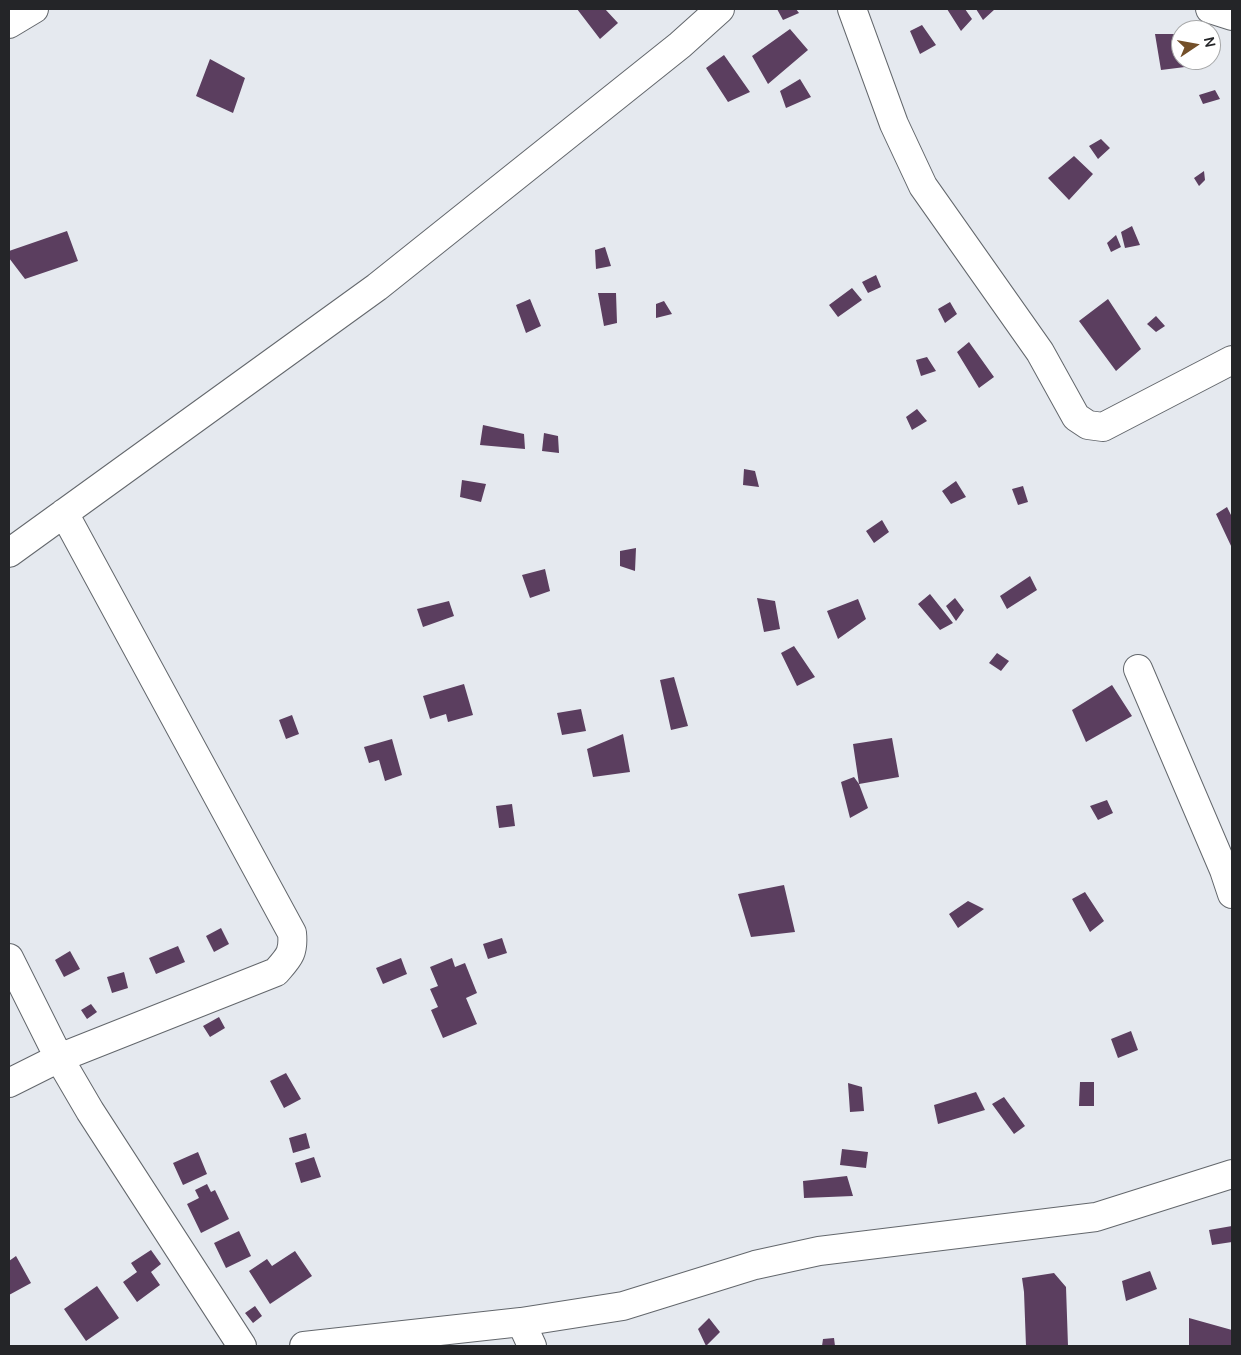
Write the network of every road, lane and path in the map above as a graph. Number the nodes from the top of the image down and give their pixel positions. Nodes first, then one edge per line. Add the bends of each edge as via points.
1 (34, 9) edge
2 (720, 9) edge
3 (852, 9) edge
4 (1210, 9) edge
5 (1232, 16) edge
6 (9, 24) edge
7 (1232, 360) edge
8 (64, 512) junction
9 (9, 553) edge
10 (1138, 669) dead end
11 (1232, 894) edge
12 (9, 958) edge
13 (59, 1058) junction
14 (9, 1083) edge
15 (1232, 1174) edge
16 (521, 1322) junction
17 (242, 1346) edge
18 (304, 1346) edge
19 (532, 1346) edge

1 - 6 street
2 - 8 street via 680,45 377,287
3 - 7 street via 894,124 923,186 1040,352 1076,417 1088,425 1103,427
4 - 5 street
8 - 9 street
8 - 13 street via 292,933 294,946 276,972
10 - 11 street
12 - 13 street
13 - 14 street
13 - 17 street
15 - 16 street via 1096,1217 819,1251 754,1265 624,1306
16 - 18 street
16 - 19 street

